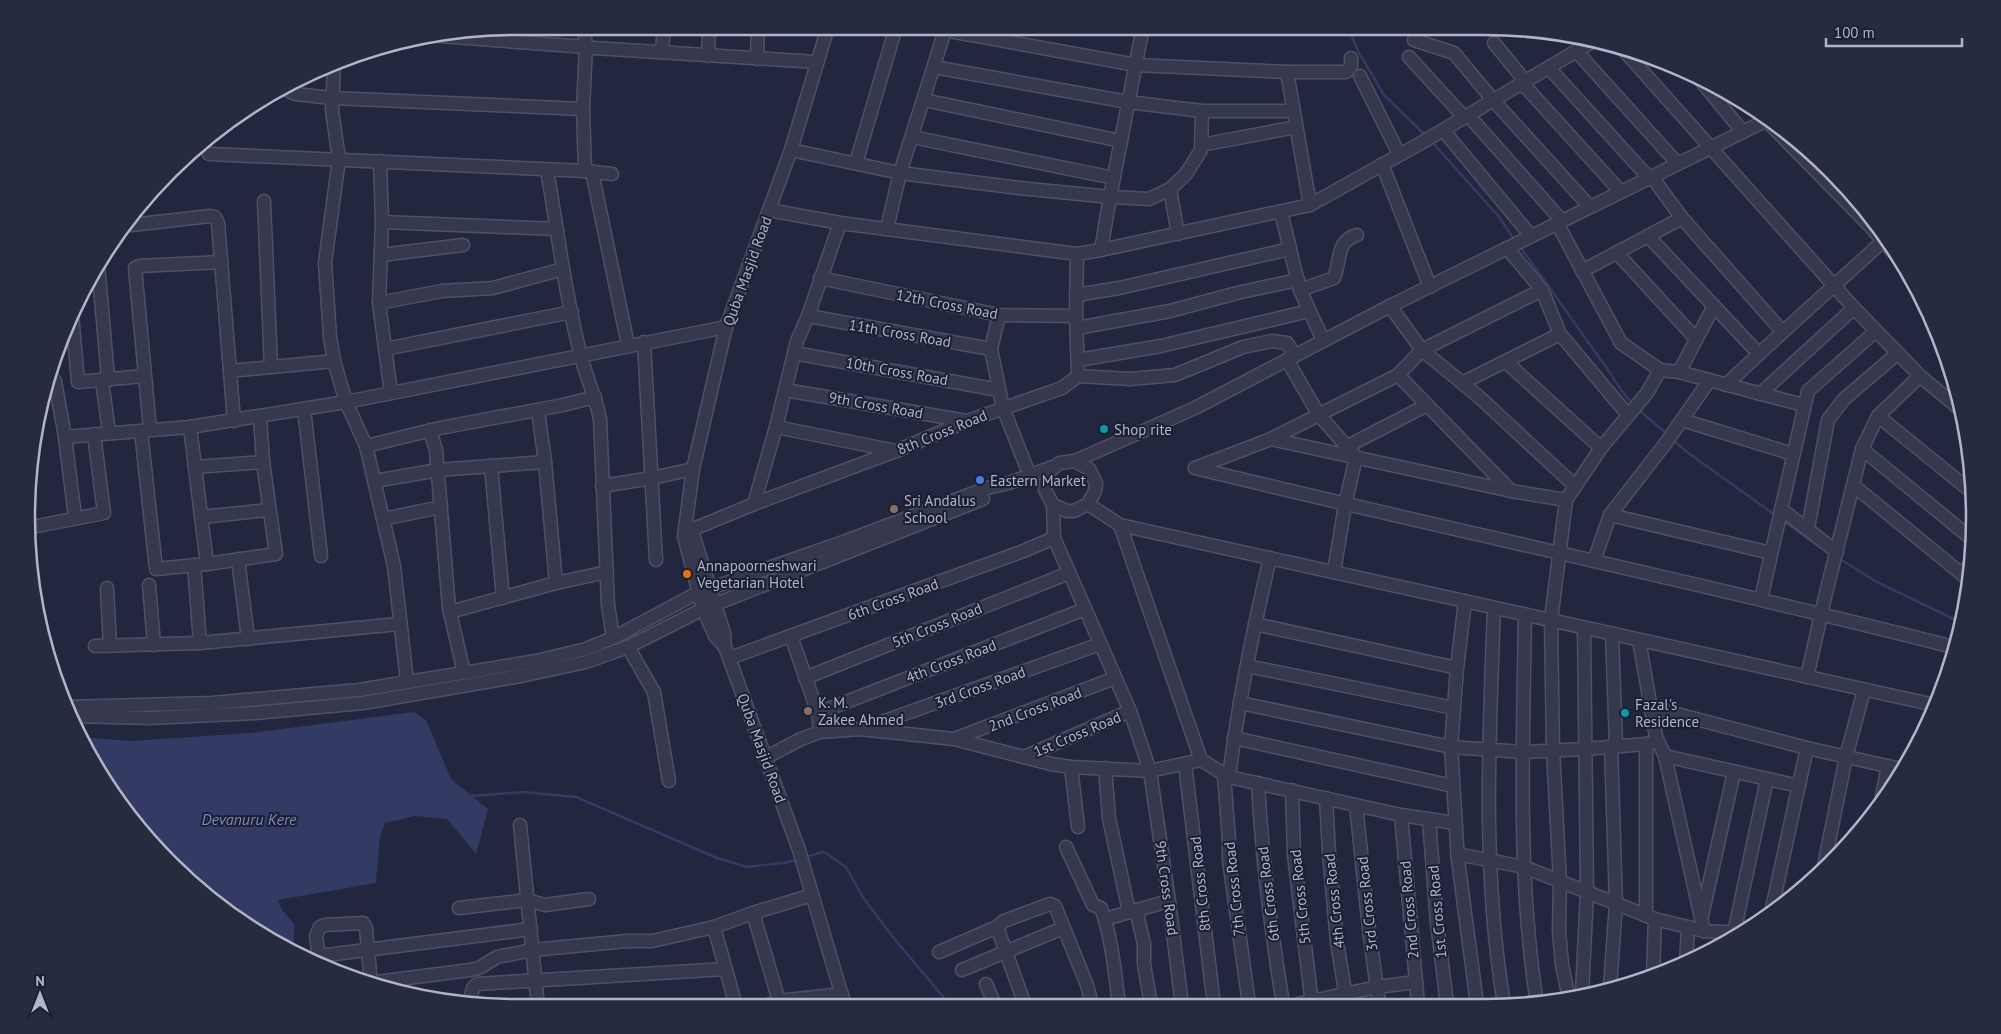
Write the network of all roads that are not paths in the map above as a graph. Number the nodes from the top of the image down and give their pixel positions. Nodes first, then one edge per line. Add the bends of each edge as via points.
1 (507, 35) edge
2 (586, 35) edge
3 (663, 35) edge
4 (709, 35) edge
5 (758, 35) edge
6 (825, 35) edge
7 (894, 35) edge
8 (943, 35) edge
9 (981, 35) edge
10 (1142, 35) edge
11 (465, 38) edge
12 (1414, 40) dead end
13 (507, 41) junction
14 (1494, 43) dead end
15 (1587, 46) edge
16 (590, 48) junction
17 (662, 52) junction
18 (1577, 52) junction
19 (708, 56) junction
20 (1351, 58) dead end
21 (1410, 58) dead end
22 (1631, 58) edge
23 (757, 59) junction
24 (817, 62) junction
25 (1136, 65) junction
26 (934, 67) junction
27 (1549, 68) junction
28 (334, 72) edge
29 (1287, 72) junction
30 (1360, 76) dead end
31 (1523, 82) junction
32 (291, 92) edge
33 (1710, 92) edge
34 (332, 98) junction
35 (924, 100) junction
36 (1493, 100) junction
37 (1128, 102) junction
38 (583, 109) junction
39 (1202, 111) junction
40 (1293, 111) junction
41 (1466, 116) junction
42 (1761, 123) edge
43 (1296, 126) junction
44 (1440, 131) junction
45 (1743, 132) junction
46 (912, 137) junction
47 (1121, 141) junction
48 (1201, 145) junction
49 (1711, 148) junction
50 (791, 150) junction
51 (209, 154) dead end
52 (1399, 154) junction
53 (339, 158) junction
54 (380, 161) junction
55 (856, 163) junction
56 (1382, 164) junction
57 (1678, 164) junction
58 (547, 170) junction
59 (588, 171) junction
60 (900, 173) junction
61 (612, 174) dead end
62 (1114, 178) junction
63 (1650, 178) junction
64 (1170, 189) junction
65 (1621, 192) junction
66 (1110, 197) junction
67 (264, 201) dead end
68 (1310, 205) junction
69 (1590, 207) junction
70 (769, 210) junction
71 (1281, 212) junction
72 (1682, 218) junction
73 (382, 222) junction
74 (1559, 222) junction
75 (840, 223) junction
76 (135, 224) edge
77 (887, 228) junction
78 (557, 229) junction
79 (1178, 234) junction
80 (1357, 235) dead end
81 (1648, 236) junction
82 (1528, 238) junction
83 (1880, 243) edge
84 (463, 245) dead end
85 (1509, 247) junction
86 (1290, 249) junction
87 (1102, 250) junction
88 (1617, 253) junction
89 (1077, 254) junction
90 (381, 255) junction
91 (221, 262) junction
92 (563, 269) junction
93 (1582, 271) junction
94 (99, 278) edge
95 (820, 278) junction
96 (1299, 285) junction
97 (1834, 286) junction
98 (1430, 287) junction
99 (1542, 290) junction
100 (1076, 295) junction
101 (379, 303) junction
102 (1390, 306) junction
103 (1714, 306) junction
104 (1854, 308) junction
105 (1309, 311) junction
106 (572, 312) junction
107 (808, 316) junction
108 (999, 316) junction
109 (1076, 322) junction
110 (726, 327) junction
111 (73, 330) edge
112 (1782, 331) junction
113 (1876, 331) junction
114 (1560, 334) junction
115 (1323, 340) junction
116 (1696, 340) junction
117 (644, 342) junction
118 (628, 345) junction
119 (991, 349) junction
120 (385, 350) junction
121 (1422, 350) junction
122 (794, 353) junction
123 (1898, 353) junction
124 (1759, 354) junction
125 (581, 357) junction
126 (1291, 358) junction
127 (1078, 360) junction
128 (334, 361) junction
129 (1506, 362) junction
130 (271, 367) junction
131 (1660, 370) junction
132 (230, 371) junction
133 (1679, 372) junction
134 (1398, 375) junction
135 (144, 376) junction
136 (1078, 376) junction
137 (1920, 376) junction
138 (105, 379) junction
139 (55, 381) edge
140 (1709, 382) junction
141 (1462, 383) junction
142 (1726, 385) junction
143 (785, 390) junction
144 (1000, 390) junction
145 (391, 393) junction
146 (1760, 394) junction
147 (596, 397) junction
148 (346, 402) junction
149 (1953, 404) edge
150 (1427, 405) junction
151 (1803, 406) junction
152 (1003, 408) junction
153 (304, 409) junction
154 (538, 410) junction
155 (1319, 415) junction
156 (1628, 415) junction
157 (260, 416) junction
158 (1878, 416) junction
159 (234, 421) junction
160 (967, 421) junction
161 (1680, 423) junction
162 (190, 427) junction
163 (776, 427) junction
164 (146, 430) junction
165 (430, 430) junction
166 (108, 433) junction
167 (94, 434) junction
168 (65, 437) junction
169 (1271, 439) junction
170 (366, 446) junction
171 (1346, 447) junction
172 (1601, 448) junction
173 (1862, 450) junction
174 (896, 451) junction
175 (1793, 454) junction
176 (1356, 457) junction
177 (1075, 461) junction
178 (263, 462) junction
179 (545, 462) junction
180 (491, 466) junction
181 (195, 467) junction
182 (1052, 467) junction
183 (693, 469) junction
184 (438, 470) junction
185 (1030, 476) junction
186 (652, 478) junction
187 (375, 482) junction
188 (1009, 483) junction
189 (1853, 485) junction
190 (602, 486) junction
191 (1575, 486) junction
192 (1965, 486) edge
193 (1511, 492) junction
194 (1566, 500) junction
195 (754, 504) junction
196 (1088, 504) junction
197 (1053, 505) junction
198 (1345, 505) junction
199 (441, 508) junction
200 (268, 510) junction
201 (1780, 511) junction
202 (1610, 514) junction
203 (75, 517) junction
204 (201, 517) junction
205 (383, 519) junction
206 (688, 525) junction
207 (1120, 525) junction
208 (35, 526) edge
209 (1808, 528) junction
210 (1965, 534) edge
211 (1054, 538) junction
212 (1559, 553) junction
213 (1771, 553) junction
214 (1837, 554) junction
215 (321, 556) dead end
216 (1270, 558) junction
217 (238, 559) junction
218 (656, 560) dead end
219 (1594, 561) junction
220 (200, 564) junction
221 (607, 572) junction
222 (1334, 572) junction
223 (1069, 573) junction
224 (1962, 575) edge
225 (556, 583) junction
226 (149, 585) dead end
227 (107, 588) dead end
228 (710, 589) junction
229 (697, 593) junction
230 (503, 598) junction
231 (1762, 600) junction
232 (1465, 601) junction
233 (715, 605) junction
234 (1494, 608) junction
235 (703, 609) junction
236 (1085, 609) junction
237 (450, 612) junction
238 (1822, 613) junction
239 (1525, 614) junction
240 (1551, 620) junction
241 (400, 624) junction
242 (1255, 624) junction
243 (1584, 628) junction
244 (1612, 634) junction
245 (791, 636) junction
246 (613, 638) junction
247 (248, 639) junction
248 (1639, 640) junction
249 (200, 643) junction
250 (1100, 644) junction
251 (154, 645) junction
252 (95, 646) dead end
253 (110, 646) junction
254 (1949, 646) edge
255 (628, 647) junction
256 (728, 653) junction
257 (1248, 666) junction
258 (1457, 668) junction
259 (464, 673) junction
260 (1807, 677) junction
261 (805, 678) junction
262 (1115, 678) junction
263 (408, 681) junction
264 (1864, 690) junction
265 (1240, 703) junction
266 (1928, 703) edge
267 (1650, 706) junction
268 (75, 707) edge
269 (1454, 708) junction
270 (1130, 711) junction
271 (818, 713) junction
272 (79, 716) edge
273 (860, 729) junction
274 (820, 732) junction
275 (1234, 738) junction
276 (954, 740) junction
277 (1652, 742) junction
278 (1613, 746) junction
279 (1451, 747) junction
280 (1807, 748) junction
281 (1488, 749) junction
282 (1553, 750) junction
283 (1585, 750) junction
284 (1522, 752) junction
285 (1665, 756) junction
286 (1024, 757) junction
287 (1846, 757) junction
288 (765, 758) junction
289 (1201, 760) junction
290 (1185, 764) junction
291 (1072, 766) junction
292 (1105, 768) junction
293 (1894, 768) edge
294 (1150, 771) junction
295 (1734, 772) junction
296 (1227, 775) junction
297 (1767, 779) junction
298 (669, 781) dead end
299 (1258, 783) junction
300 (1453, 786) junction
301 (1799, 786) junction
302 (1292, 790) junction
303 (1326, 798) junction
304 (1356, 805) junction
305 (1401, 815) junction
306 (1429, 819) junction
307 (1455, 823) junction
308 (520, 825) dead end
309 (1078, 827) dead end
310 (1066, 847) dead end
311 (1457, 854) junction
312 (1826, 857) edge
313 (1490, 860) junction
314 (1524, 867) junction
315 (1560, 880) junction
316 (1587, 892) junction
317 (812, 895) junction
318 (589, 899) dead end
319 (528, 900) junction
320 (1169, 901) junction
321 (1774, 902) edge
322 (1616, 904) junction
323 (458, 908) dead end
324 (1132, 911) junction
325 (753, 913) junction
326 (1650, 917) junction
327 (1105, 919) junction
328 (1739, 925) edge
329 (1702, 926) junction
330 (714, 927) junction
331 (997, 927) junction
332 (1688, 927) junction
333 (1063, 928) junction
334 (531, 930) junction
335 (1729, 931) edge
336 (368, 948) junction
337 (532, 950) junction
338 (1007, 951) junction
339 (938, 952) dead end
340 (1687, 954) edge
341 (318, 955) edge
342 (325, 958) edge
343 (1653, 968) edge
344 (726, 969) junction
345 (962, 970) dead end
346 (370, 976) edge
347 (534, 980) junction
348 (386, 981) edge
349 (1416, 982) junction
350 (1610, 983) edge
351 (986, 984) dead end
352 (1377, 987) junction
353 (1582, 989) edge
354 (1568, 992) edge
355 (1536, 996) edge
356 (470, 997) edge
357 (1503, 998) edge
358 (537, 999) edge
359 (734, 999) edge
360 (773, 999) edge
361 (843, 999) edge
362 (992, 999) edge
363 (1023, 999) edge
364 (1090, 999) edge
365 (1118, 999) edge
366 (1149, 999) edge
367 (1181, 999) edge
368 (1213, 999) edge
369 (1248, 999) edge
370 (1281, 999) edge
371 (1312, 999) edge
372 (1346, 999) edge
373 (1378, 999) edge
374 (1418, 999) edge
375 (1446, 999) edge
376 (1476, 999) edge

1 - 13 street
2 - 16 street
3 - 17 street
4 - 19 street
5 - 23 street
6 - 24 street, Quba Masjid Road
7 - 55 street
8 - 26 street
9 - 25 street
10 - 25 street
11 - 13 street
12 - 36 street via 1454,53
13 - 16 street
14 - 31 street
15 - 18 street
16 - 17 street
16 - 38 street
17 - 19 street
18 - 27 street
18 - 57 street
19 - 23 street
20 - 29 street via 1351,67 1346,72
21 - 41 street
22 - 49 street
23 - 24 street
24 - 50 street, Quba Masjid Road
25 - 29 street
25 - 37 street
26 - 35 street
26 - 37 street
27 - 31 street
27 - 63 street
28 - 34 street
29 - 40 street
30 - 52 street
31 - 36 street
31 - 65 street
32 - 34 street
33 - 45 street
34 - 38 street
34 - 53 street
35 - 46 street
35 - 47 street
36 - 41 street
36 - 69 street
37 - 39 street
37 - 47 street
38 - 59 street
39 - 40 street
39 - 48 street
40 - 43 street
41 - 44 street
41 - 74 street
42 - 45 street
43 - 48 street
43 - 68 street
44 - 52 street
44 - 82 street
45 - 49 street
46 - 60 street
46 - 62 street
47 - 62 street
48 - 64 street via 1186,174
49 - 57 street
49 - 97 street
50 - 55 street
50 - 70 street, Quba Masjid Road
51 - 53 street
52 - 56 street
53 - 54 street
53 - 128 street via 325,263
54 - 58 street
54 - 73 street
55 - 60 street
56 - 68 street
56 - 98 street
57 - 63 street
58 - 59 street
58 - 78 street
59 - 61 street
59 - 118 street
60 - 66 street
60 - 77 street
62 - 66 street
63 - 65 street
63 - 72 street
64 - 66 street via 1149,199
64 - 79 street
65 - 69 street
66 - 87 street
67 - 130 street
68 - 71 street
69 - 74 street
70 - 75 street
70 - 110 street, Quba Masjid Road
71 - 79 street
71 - 86 street
72 - 81 street
72 - 112 street
73 - 78 street
73 - 90 street
74 - 82 street
74 - 93 street
75 - 77 street
75 - 95 street
76 - 91 street via 215,217
77 - 89 street
78 - 92 street
79 - 87 street
80 - 96 street, 12th Cross Road via 1342,243 1334,278
81 - 88 street
81 - 103 street
82 - 85 street
83 - 97 street
84 - 90 street
85 - 98 street
85 - 99 street
86 - 96 street
86 - 100 street
87 - 89 street
88 - 93 street
88 - 116 street
89 - 100 street
90 - 101 street
91 - 132 street
91 - 135 street via 134,268
92 - 101 street via 493,288 442,291
92 - 106 street
93 - 131 street via 1621,343
94 - 138 street
95 - 107 street
95 - 108 street, 12th Cross Road
96 - 105 street
96 - 109 street, 12th Cross Road via 1241,292 1170,311
97 - 104 street
97 - 112 street
98 - 102 street
99 - 114 street
99 - 121 street
100 - 109 street
101 - 120 street
102 - 115 street
102 - 121 street
103 - 116 street
103 - 124 street
104 - 113 street
104 - 146 street
105 - 115 street
105 - 127 street via 1171,344
106 - 120 street
106 - 125 street
107 - 119 street, 11th Cross Road
107 - 122 street
108 - 109 street, 12th Cross Road
108 - 119 street
109 - 127 street
110 - 117 street
110 - 183 street, Quba Masjid Road
111 - 138 street via 78,382
112 - 124 street
113 - 123 street
113 - 151 street via 1808,391
114 - 129 street
114 - 156 street
115 - 126 street
116 - 133 street
117 - 118 street
117 - 186 street
118 - 125 street
119 - 144 street
120 - 145 street
121 - 134 street
121 - 141 street
122 - 143 street
122 - 144 street, 10th Cross Road
123 - 137 street
123 - 209 street via 1844,399 1828,420
124 - 142 street
125 - 145 street
125 - 147 street
126 - 136 street via 1287,343 1272,341 1243,347 1175,375 1130,379
126 - 155 street
126 - 177 street via 1195,408
127 - 136 street
128 - 130 street
128 - 148 street
129 - 141 street
129 - 172 street
130 - 132 street
131 - 133 street
131 - 156 street
132 - 159 street
133 - 140 street
134 - 150 street
134 - 155 street
135 - 138 street
135 - 164 street
136 - 152 street, 8th Cross Road via 1062,388
137 - 149 street
137 - 158 street
138 - 166 street
139 - 168 street
140 - 142 street
140 - 161 street
141 - 191 street
142 - 146 street
143 - 160 street, 9th Cross Road
143 - 163 street
144 - 152 street
145 - 148 street
146 - 151 street
147 - 154 street
147 - 190 street via 600,419
148 - 153 street
148 - 170 street
150 - 171 street
150 - 193 street
151 - 175 street
152 - 160 street, 8th Cross Road
152 - 185 street
153 - 157 street
153 - 215 street
154 - 165 street
154 - 179 street
155 - 169 street
155 - 171 street
156 - 172 street
157 - 159 street
157 - 178 street
158 - 173 street
158 - 192 street
159 - 162 street
160 - 174 street, 8th Cross Road
161 - 175 street
161 - 202 street
162 - 164 street
162 - 181 street
163 - 174 street
163 - 195 street
164 - 166 street
164 - 220 street via 156,569
165 - 170 street
165 - 184 street
166 - 167 street
167 - 168 street
167 - 203 street via 104,513
168 - 203 street
169 - 176 street
169 - 198 street via 1195,468
170 - 187 street
171 - 176 street
172 - 191 street
173 - 189 street
173 - 210 street
174 - 195 street, 8th Cross Road
175 - 201 street
176 - 193 street
176 - 198 street
177 - 182 street via 1067,460
177 - 196 street via 1094,475 1095,490
178 - 181 street
178 - 200 street
179 - 180 street
179 - 225 street
180 - 184 street
180 - 230 street
181 - 204 street
182 - 185 street
182 - 197 street via 1045,490
183 - 186 street
183 - 206 street, Quba Masjid Road
184 - 187 street
184 - 199 street
185 - 188 street
186 - 190 street
186 - 218 street
187 - 205 street
188 - 228 street via 987,488
188 - 233 street via 990,496
189 - 214 street
189 - 224 street
190 - 221 street
191 - 194 street
193 - 194 street
194 - 212 street
195 - 206 street, 8th Cross Road
196 - 197 street via 1074,511
196 - 207 street
197 - 211 street
198 - 212 street
198 - 222 street
199 - 205 street
199 - 237 street
200 - 204 street
200 - 217 street via 276,554
201 - 209 street
201 - 213 street
202 - 213 street
202 - 219 street
203 - 208 street
204 - 220 street
205 - 241 street via 394,566
206 - 228 street, Quba Masjid Road
206 - 229 street, Quba Masjid Road via 684,536
207 - 216 street
207 - 289 street
209 - 214 street
211 - 223 street, 9th Cross Road
211 - 245 street, 6th Cross Road
212 - 219 street
212 - 240 street
213 - 231 street
214 - 238 street
216 - 222 street
216 - 242 street, 7th Cross Road
217 - 220 street
217 - 247 street
219 - 231 street
220 - 249 street
221 - 225 street
221 - 246 street
222 - 232 street
223 - 236 street, 9th Cross Road
223 - 261 street, 5th Cross Road
225 - 230 street
226 - 251 street
227 - 253 street
228 - 229 street
228 - 233 street, Quba Masjid Road
229 - 235 street, Quba Masjid Road
229 - 246 street
230 - 237 street
231 - 238 street
232 - 234 street
232 - 258 street
233 - 235 street
233 - 256 street, Quba Masjid Road
234 - 239 street
234 - 281 street
235 - 255 street
235 - 256 street, Quba Masjid Road via 715,636
236 - 250 street, 9th Cross Road
236 - 271 street, 4th Cross Road
237 - 259 street
238 - 254 street
238 - 260 street
239 - 240 street
239 - 284 street
240 - 243 street
240 - 282 street
241 - 247 street
241 - 263 street
242 - 257 street, 7th Cross Road
242 - 258 street
243 - 244 street
243 - 283 street
244 - 248 street
244 - 278 street
245 - 256 street, 6th Cross Road
245 - 261 street
246 - 259 street via 586,649 536,661
247 - 249 street
248 - 260 street
248 - 267 street
249 - 251 street
250 - 262 street, 9th Cross Road
250 - 273 street, 3rd Cross Road
251 - 253 street
252 - 253 street
255 - 272 street via 586,662 521,676 363,703 150,718
255 - 298 street via 654,692
256 - 288 street, Quba Masjid Road
257 - 265 street, 7th Cross Road
257 - 269 street
258 - 269 street
259 - 263 street
260 - 264 street
261 - 271 street
262 - 270 street, 9th Cross Road
262 - 276 street, 2nd Cross Road
263 - 268 street via 359,690 212,703
264 - 266 street
264 - 287 street
265 - 275 street, 7th Cross Road
265 - 279 street
267 - 277 street
267 - 280 street
269 - 279 street
270 - 286 street, 1st Cross Road
270 - 294 street, 9th Cross Road
271 - 274 street
273 - 274 street
273 - 276 street
274 - 288 street
275 - 296 street, 7th Cross Road
275 - 300 street
276 - 286 street
277 - 278 street
277 - 285 street
277 - 326 street
278 - 283 street
278 - 322 street
279 - 281 street
279 - 300 street
280 - 287 street
280 - 301 street
281 - 284 street
281 - 313 street
282 - 283 street
282 - 284 street
282 - 315 street
283 - 316 street
284 - 314 street
285 - 295 street
285 - 329 street
286 - 291 street
287 - 293 street
287 - 312 street
288 - 317 street, Quba Masjid Road
289 - 290 street
289 - 296 street
290 - 294 street
290 - 368 street, 8th Cross Road
291 - 292 street
291 - 309 street
292 - 294 street
292 - 324 street via 1109,818
294 - 320 street, 9th Cross Road
295 - 297 street
295 - 329 street
296 - 299 street
296 - 369 street, 7th Cross Road via 1229,860
297 - 301 street
297 - 328 street
299 - 302 street
299 - 370 street, 6th Cross Road via 1270,926
300 - 307 street
301 - 321 street
302 - 303 street
302 - 371 street, 5th Cross Road via 1294,855
303 - 304 street
303 - 372 street, 4th Cross Road via 1328,852
304 - 305 street
304 - 352 street, 3rd Cross Road
305 - 306 street
305 - 349 street, 2nd Cross Road
306 - 307 street
306 - 375 street, 1st Cross Road
307 - 311 street
308 - 319 street
310 - 327 street via 1093,905 1101,908
311 - 313 street
311 - 376 street
313 - 314 street
313 - 357 street
314 - 315 street
314 - 355 street
315 - 316 street
315 - 354 street via 1559,932
316 - 322 street
316 - 353 street
317 - 325 street
317 - 361 street
318 - 319 street via 546,905
319 - 323 street
319 - 334 street
320 - 324 street
320 - 367 street, 9th Cross Road
322 - 326 street
322 - 350 street
324 - 327 street
324 - 366 street via 1144,944
325 - 330 street
325 - 360 street
326 - 332 street
326 - 343 street
327 - 365 street
329 - 332 street
329 - 335 street
330 - 337 street via 652,941
330 - 344 street
331 - 333 street via 1004,921 1050,904 1054,906
331 - 338 street
331 - 339 street
332 - 340 street
333 - 338 street
333 - 364 street
334 - 336 street
334 - 337 street
336 - 341 street via 363,923 325,925 320,927 316,936
336 - 342 street
336 - 346 street
337 - 347 street
337 - 348 street via 497,957 480,968
338 - 345 street
338 - 363 street
344 - 347 street
344 - 359 street
347 - 356 street via 477,984
347 - 358 street
349 - 352 street
349 - 374 street, 2nd Cross Road
351 - 362 street
352 - 372 street
352 - 373 street, 3rd Cross Road

